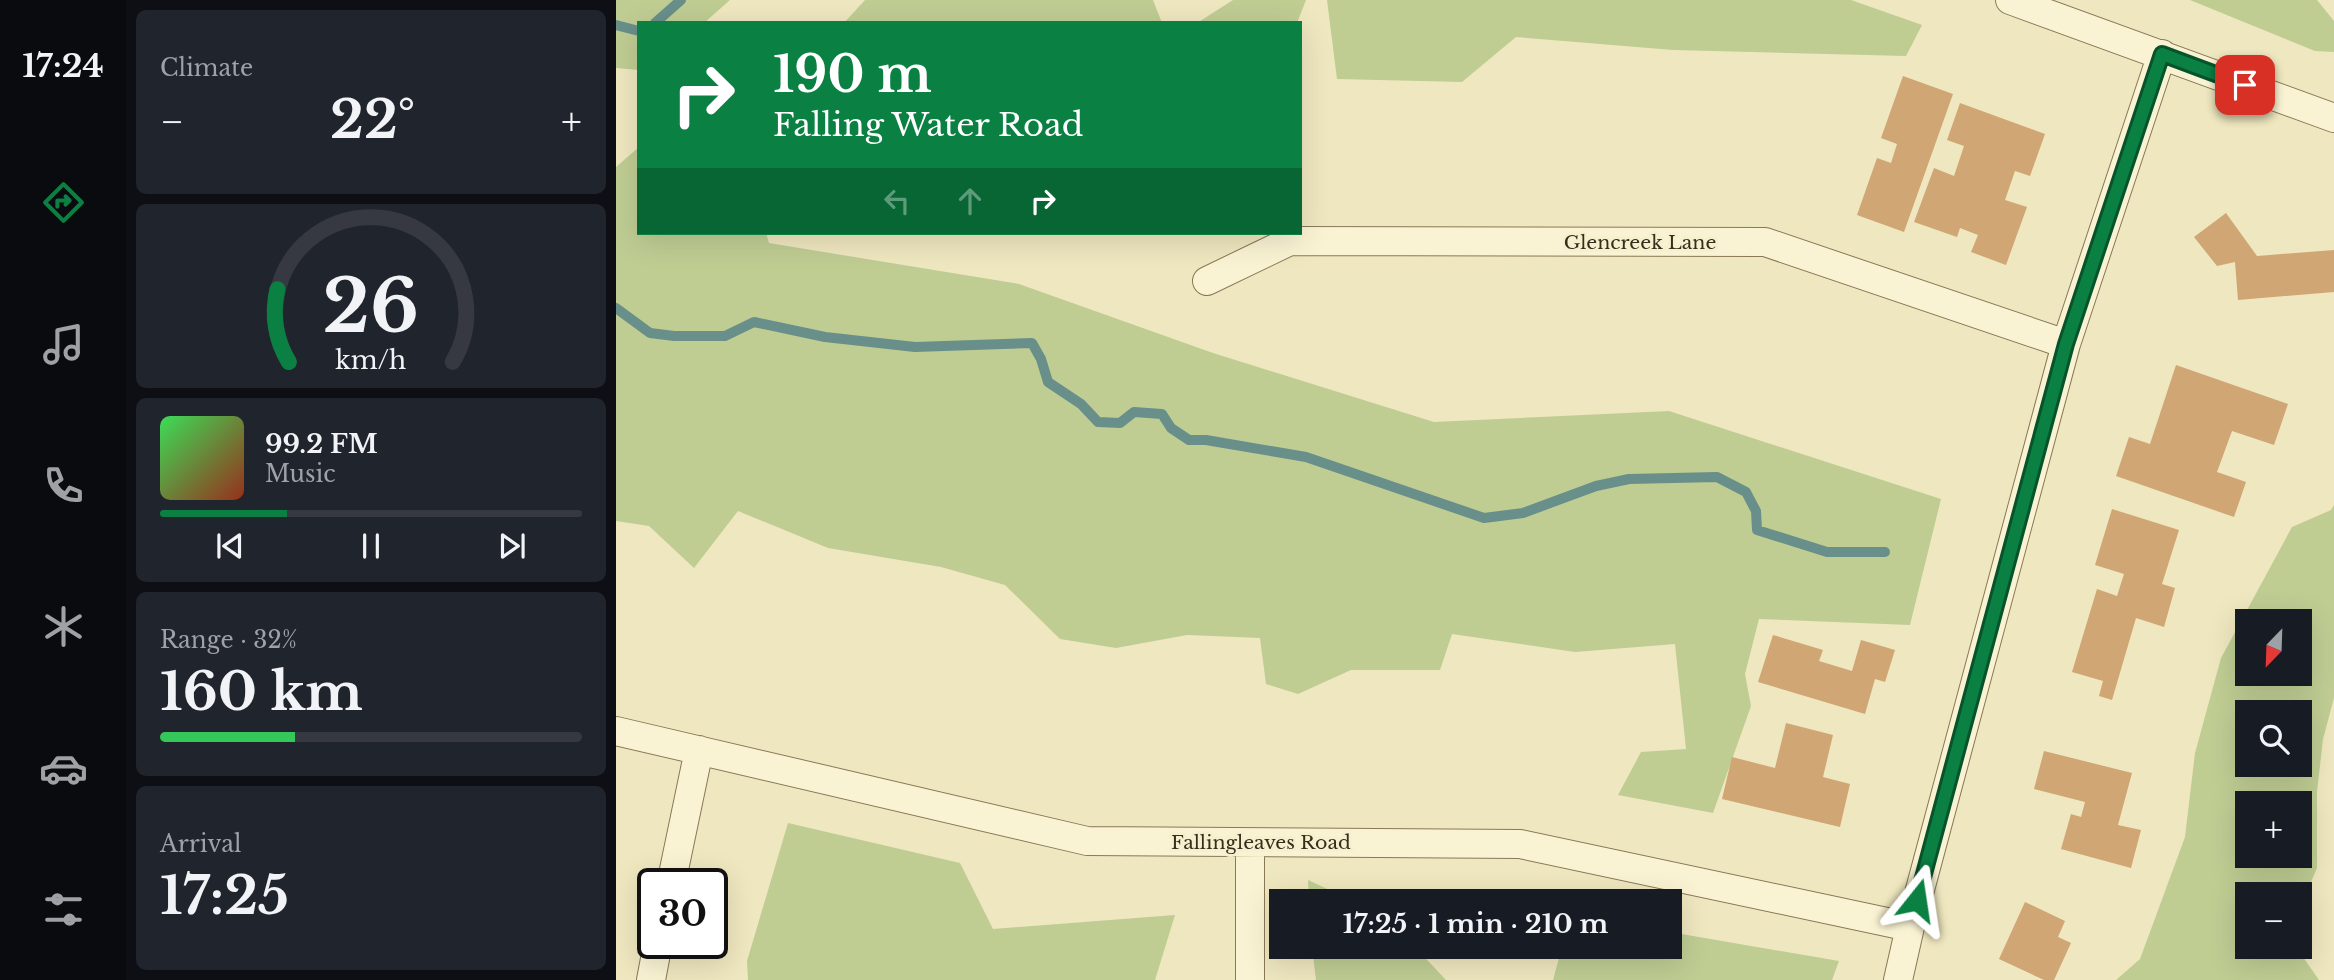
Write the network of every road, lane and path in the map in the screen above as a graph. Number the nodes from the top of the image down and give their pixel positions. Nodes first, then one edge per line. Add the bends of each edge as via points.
1 (2010, 0) edge
2 (2162, 54) junction
3 (2334, 118) edge
4 (1207, 281) dead end
5 (2066, 344) junction
6 (616, 731) edge
7 (699, 750) junction
8 (1251, 843) junction
9 (674, 868) edge
10 (1909, 926) junction
11 (655, 959) edge
12 (650, 980) edge
13 (1250, 980) edge
14 (1898, 980) edge

1 - 2 street
2 - 3 street
2 - 5 street
4 - 5 street, Glencreek Lane via 1290,242 1765,242
5 - 10 street
6 - 7 street, Fallingleaves Road
7 - 8 street, Fallingleaves Road via 1087,841
7 - 9 street
8 - 10 street, Fallingleaves Road via 1520,844
8 - 13 street
10 - 14 street
11 - 12 street

